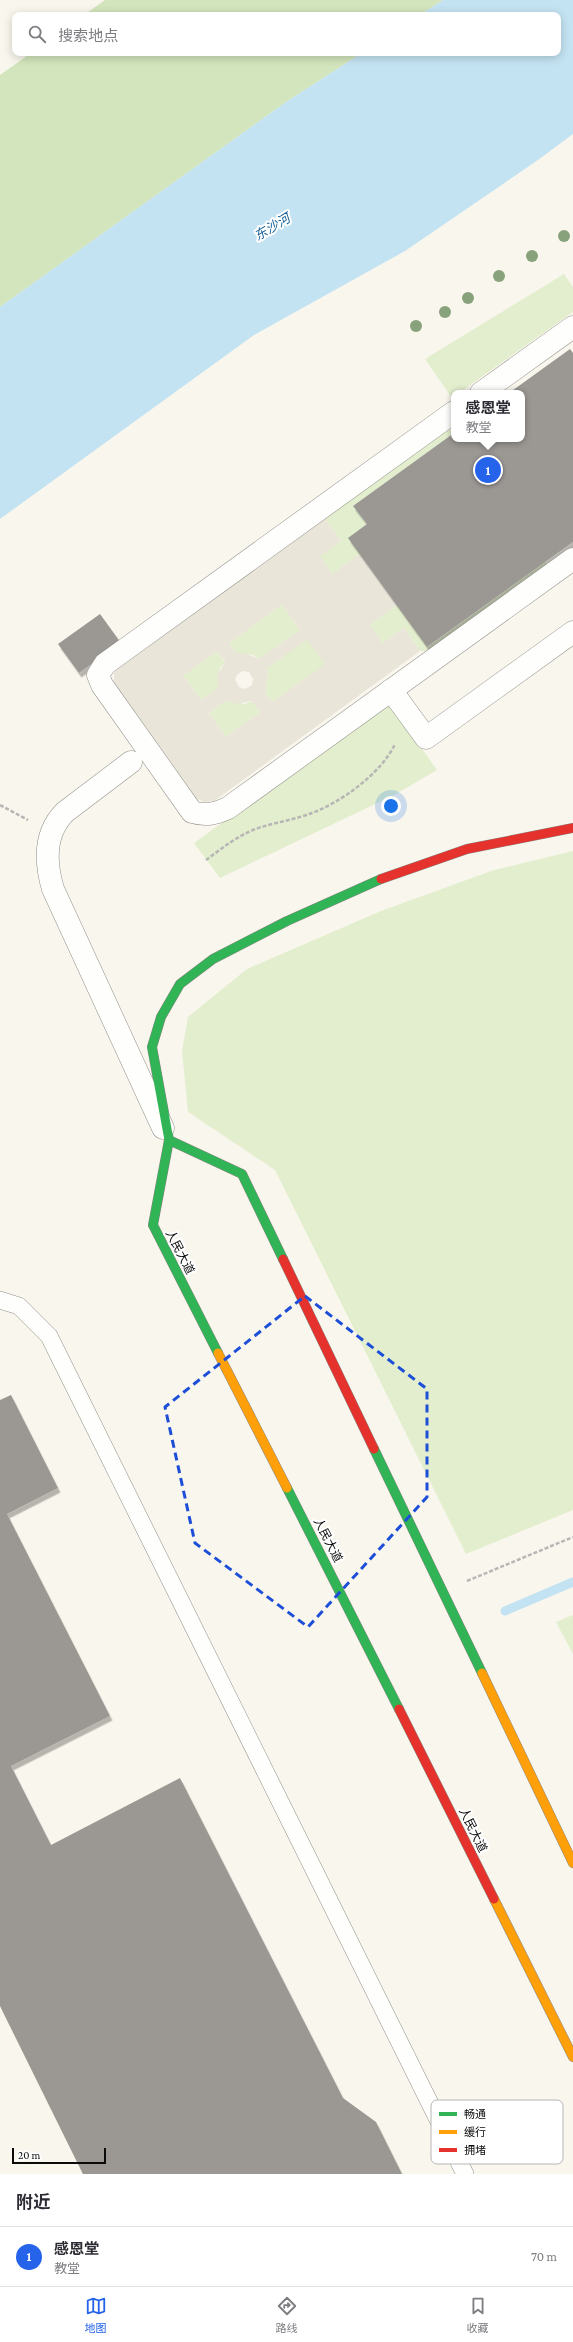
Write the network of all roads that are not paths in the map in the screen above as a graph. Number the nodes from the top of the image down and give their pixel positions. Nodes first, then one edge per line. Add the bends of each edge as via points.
1 (573, 327) edge
2 (485, 390) edge
3 (451, 414) edge
4 (573, 559) edge
5 (573, 632) edge
6 (391, 690) junction
7 (140, 756) junction
8 (573, 828) edge
9 (169, 1140) junction
10 (0, 1300) edge
11 (573, 1863) edge
12 (573, 2057) edge
13 (431, 2106) edge
14 (460, 2164) edge
15 (465, 2174) edge

1 - 2 street
3 - 7 street via 105,664 98,675
4 - 6 street
5 - 6 street via 426,738
6 - 7 street via 228,808 216,813 204,815 192,812
7 - 9 street via 56,821 51,832 47,860 53,889
8 - 9 street via 467,849 398,872 287,921 213,959 180,984 161,1017 152,1047
9 - 11 street via 242,1174
9 - 12 street, 人民大道 via 154,1225
10 - 13 lane via 18,1306 49,1336
14 - 15 lane

